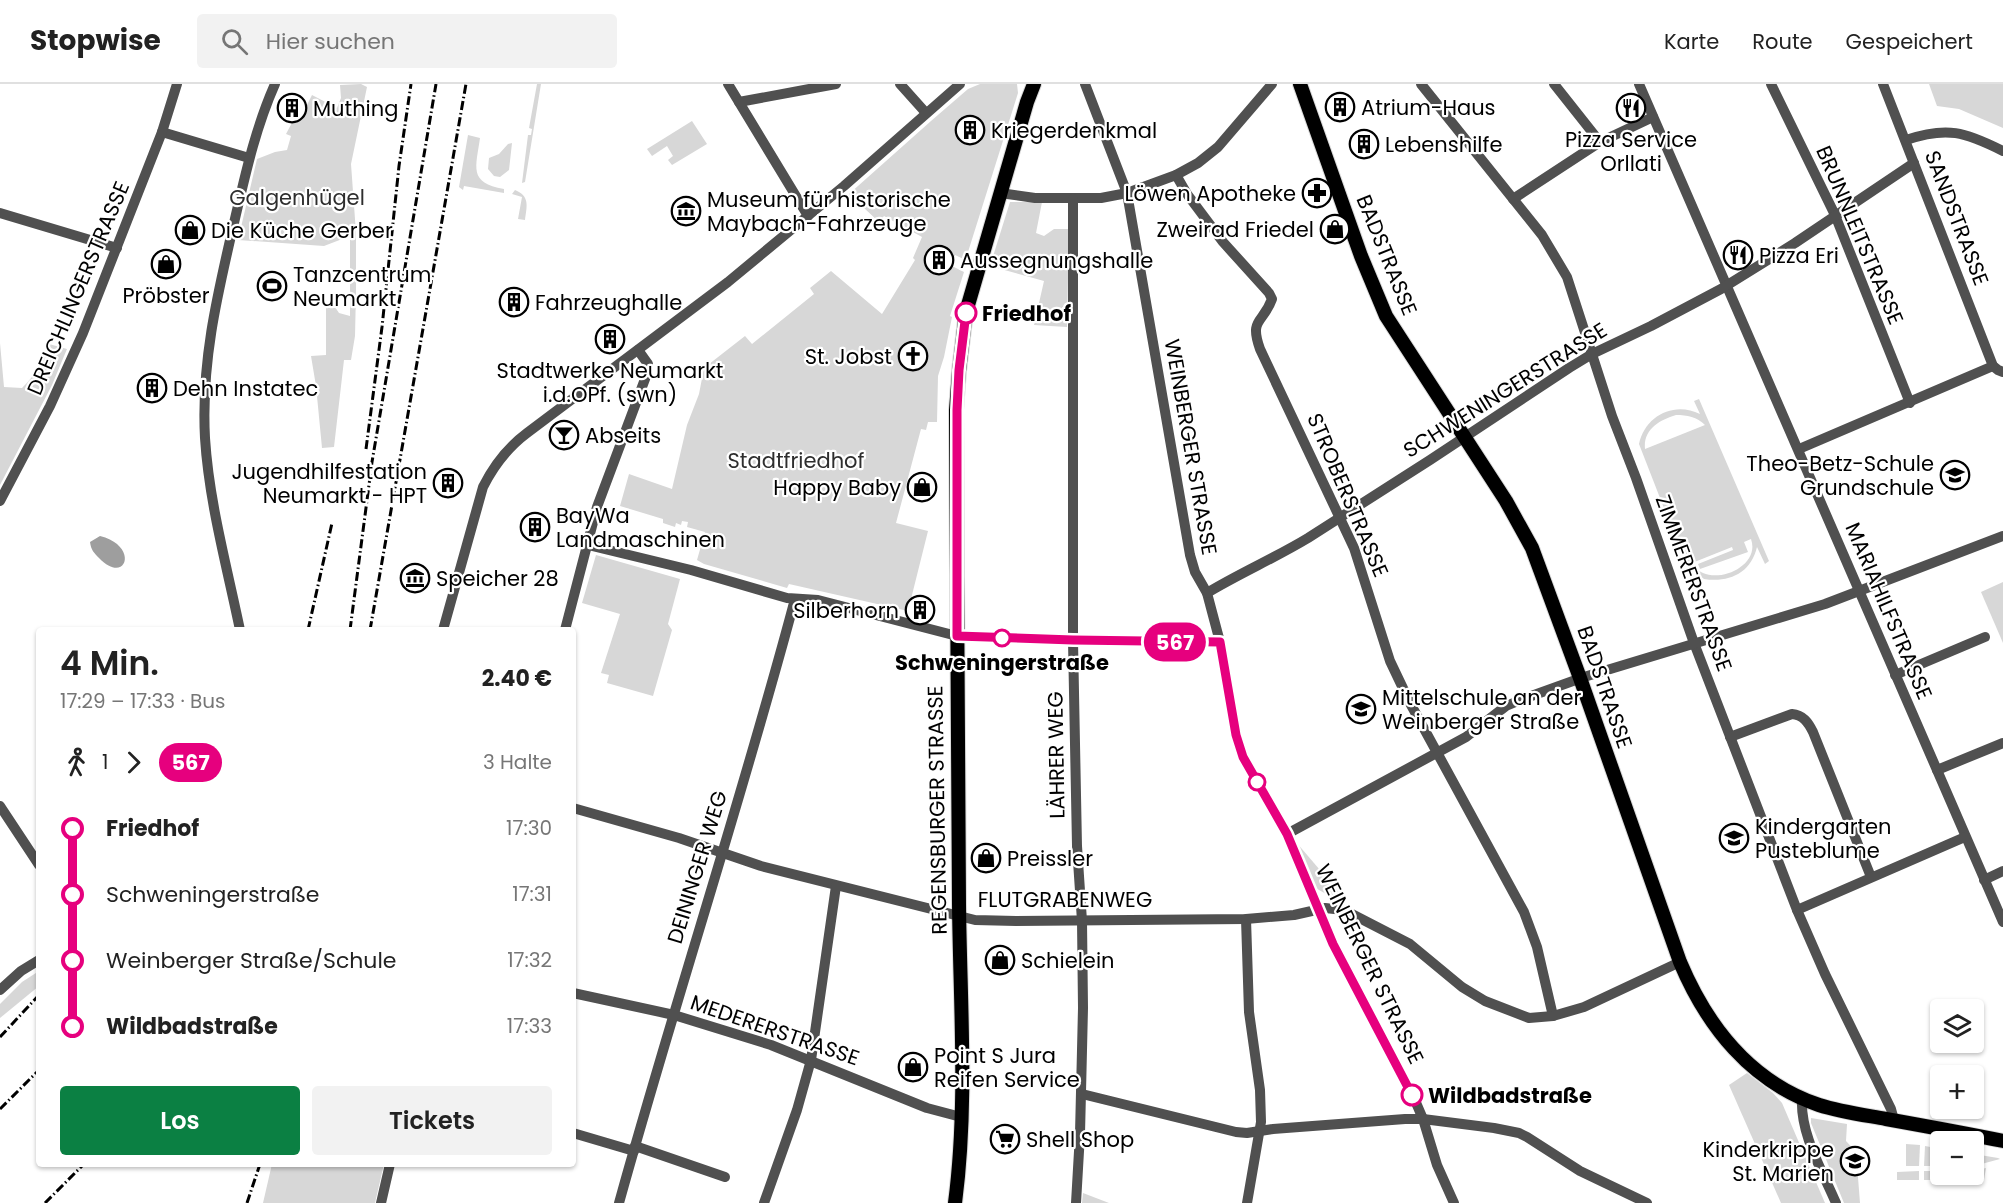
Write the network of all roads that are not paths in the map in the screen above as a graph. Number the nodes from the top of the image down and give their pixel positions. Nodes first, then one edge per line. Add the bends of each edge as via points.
1 (177, 84) edge
2 (274, 84) edge
3 (728, 84) edge
4 (836, 84) edge
5 (900, 84) edge
6 (960, 84) edge
7 (1026, 84) edge
8 (1034, 84) edge
9 (1085, 84) edge
10 (1272, 84) edge
11 (1300, 84) edge
12 (1421, 84) edge
13 (1554, 84) edge
14 (1639, 84) edge
15 (1771, 84) edge
16 (1883, 84) edge
17 (739, 102) junction
18 (1027, 102) junction
19 (926, 113) junction
20 (1653, 117) junction
21 (162, 132) junction
22 (1906, 140) junction
23 (1600, 142) junction
24 (2003, 151) edge
25 (249, 158) junction
26 (1914, 163) junction
27 (1176, 175) junction
28 (1000, 193) junction
29 (1127, 194) junction
30 (1073, 199) junction
31 (1513, 199) junction
32 (0, 213) edge
33 (1835, 215) junction
34 (808, 216) junction
35 (117, 248) junction
36 (1727, 286) junction
37 (638, 350) junction
38 (1592, 354) junction
39 (1998, 369) edge
40 (1910, 403) junction
41 (1464, 437) junction
42 (1799, 449) junction
43 (0, 501) edge
44 (1340, 517) junction
45 (2003, 536) edge
46 (588, 545) junction
47 (1859, 592) junction
48 (1207, 593) junction
49 (795, 599) junction
50 (239, 627) edge
51 (444, 627) edge
52 (566, 627) edge
53 (957, 636) junction
54 (1985, 637) dead end
55 (1073, 640) junction
56 (1220, 642) junction
57 (1694, 643) junction
58 (1895, 675) junction
59 (1580, 678) junction
60 (1730, 737) junction
61 (2003, 743) edge
62 (1437, 753) junction
63 (1936, 770) junction
64 (0, 806) edge
65 (576, 809) edge
66 (1287, 834) junction
67 (1965, 837) junction
68 (721, 852) junction
69 (36, 860) edge
70 (2003, 872) edge
71 (1872, 878) junction
72 (1984, 880) junction
73 (836, 886) junction
74 (1318, 909) junction
75 (1797, 910) junction
76 (959, 917) junction
77 (1246, 919) junction
78 (1082, 921) junction
79 (2003, 922) edge
80 (36, 962) edge
81 (1680, 962) junction
82 (0, 990) edge
83 (576, 994) edge
84 (674, 1016) junction
85 (1553, 1016) junction
86 (811, 1060) junction
87 (1082, 1094) junction
88 (1802, 1098) junction
89 (961, 1116) junction
90 (1423, 1119) junction
91 (1894, 1120) junction
92 (1260, 1131) junction
93 (576, 1134) edge
94 (2003, 1141) edge
95 (634, 1148) junction
96 (389, 1167) edge
97 (725, 1177) dead end
98 (381, 1203) edge
99 (619, 1203) edge
100 (764, 1203) edge
101 (955, 1203) edge
102 (1076, 1203) edge
103 (1247, 1203) edge
104 (1454, 1203) edge
105 (1647, 1203) edge
106 (1836, 1203) edge

1 - 21 street, DREICHLINGERSTRASSE
2 - 25 street
3 - 17 street
4 - 17 street
5 - 19 street
6 - 19 street
7 - 18 main road, REGENSBURGER STRASSE
8 - 18 main road, REGENSBURGER STRASSE
9 - 29 street, WEINBERGER STRASSE
10 - 27 street via 1218,147
11 - 41 main road, BADSTRASSE via 1382,308
12 - 31 street, ZIMMERERSTRASSE
13 - 23 street
14 - 20 street, MARIAHILFSTRASSE
15 - 33 street, BRUNNLEITSTRASSE
16 - 22 street, SANDSTRASSE
17 - 34 street
18 - 28 main road, REGENSBURGER STRASSE
19 - 34 street
20 - 23 street
20 - 36 street, MARIAHILFSTRASSE
21 - 25 street
21 - 35 street, DREICHLINGERSTRASSE
22 - 24 street via 1947,132 1978,138
22 - 26 street, SANDSTRASSE
23 - 31 street
25 - 50 street via 210,329 205,407 209,473
26 - 33 street, SCHWENINGERSTRASSE
26 - 39 street, SANDSTRASSE
27 - 29 street
27 - 44 street, STROBERSTRASSE via 1217,234 1269,292 1272,299 1255,335
28 - 30 street
28 - 53 main road, REGENSBURGER STRASSE via 966,312 959,370
29 - 30 street
29 - 48 street, WEINBERGER STRASSE via 1190,555
30 - 55 street, LÄHRER WEG
31 - 38 street, ZIMMERERSTRASSE via 1542,235 1567,277
32 - 35 street
33 - 36 street, SCHWENINGERSTRASSE
33 - 40 street, BRUNNLEITSTRASSE
34 - 37 street
35 - 43 street, DREICHLINGERSTRASSE via 50,406
36 - 38 street, SCHWENINGERSTRASSE
36 - 42 street, MARIAHILFSTRASSE
37 - 46 street via 648,364 648,372 606,483
37 - 51 street via 514,443 493,469 479,500
38 - 41 street, SCHWENINGERSTRASSE
38 - 57 street, ZIMMERERSTRASSE
39 - 40 street
40 - 42 street
41 - 44 street, SCHWENINGERSTRASSE
41 - 59 main road, BADSTRASSE via 1528,540
42 - 47 street, MARIAHILFSTRASSE
44 - 48 street, SCHWENINGERSTRASSE via 1275,558
44 - 62 street, STROBERSTRASSE via 1354,548 1390,661
45 - 47 street
46 - 49 street
46 - 52 street
47 - 57 street
47 - 58 street, MARIAHILFSTRASSE
48 - 56 street, WEINBERGER STRASSE
49 - 53 street via 818,600
49 - 68 street, DEININGER WEG
53 - 55 street
53 - 76 main road, REGENSBURGER STRASSE
54 - 58 street
55 - 56 street
55 - 78 street, LÄHRER WEG
56 - 66 street, WEINBERGER STRASSE via 1240,748
57 - 59 street
57 - 60 street, ZIMMERERSTRASSE
58 - 63 street, MARIAHILFSTRASSE
59 - 62 street via 1506,706 1466,737
59 - 81 main road, BADSTRASSE
60 - 71 street via 1792,714 1804,719 1813,732
60 - 75 street, ZIMMERERSTRASSE
61 - 63 street
62 - 66 street
62 - 85 street, STROBERSTRASSE via 1524,912 1537,947
63 - 67 street, MARIAHILFSTRASSE
64 - 69 street
65 - 68 street, FLUTGRABENWEG
66 - 74 street, WEINBERGER STRASSE
67 - 71 street
67 - 72 street, MARIAHILFSTRASSE
68 - 73 street, FLUTGRABENWEG
68 - 84 street, DEININGER WEG
70 - 72 street
71 - 75 street
72 - 79 street, MARIAHILFSTRASSE
73 - 76 street, FLUTGRABENWEG
73 - 86 street
74 - 77 street, FLUTGRABENWEG
74 - 85 street, FLUTGRABENWEG via 1344,910 1398,936 1462,987 1485,1000 1529,1018
74 - 90 street, WEINBERGER STRASSE
75 - 91 street, ZIMMERERSTRASSE
76 - 78 street, FLUTGRABENWEG
76 - 89 main road, REGENSBURGER STRASSE
77 - 78 street, FLUTGRABENWEG
77 - 92 street via 1249,1012 1260,1090
78 - 87 street, LÄHRER WEG
80 - 82 street
81 - 85 street, FLUTGRABENWEG via 1584,1007
81 - 88 main road, BADSTRASSE via 1695,998 1726,1041 1766,1077
83 - 84 street, MEDERERSTRASSE
84 - 86 street, MEDERERSTRASSE
84 - 95 street, DEININGER WEG
86 - 89 street, MEDERERSTRASSE via 927,1108
86 - 100 street
87 - 92 street via 1236,1132
87 - 102 street, LÄHRER WEG
88 - 91 main road, BADSTRASSE via 1839,1110
88 - 106 street via 1806,1133
89 - 101 main road, REGENSBURGER STRASSE
90 - 92 street
90 - 104 street, WEINBERGER STRASSE
90 - 105 street via 1519,1133 1580,1171
91 - 94 main road, BADSTRASSE
92 - 103 street
93 - 95 street
95 - 97 street
95 - 99 street, DEININGER WEG
96 - 98 street

